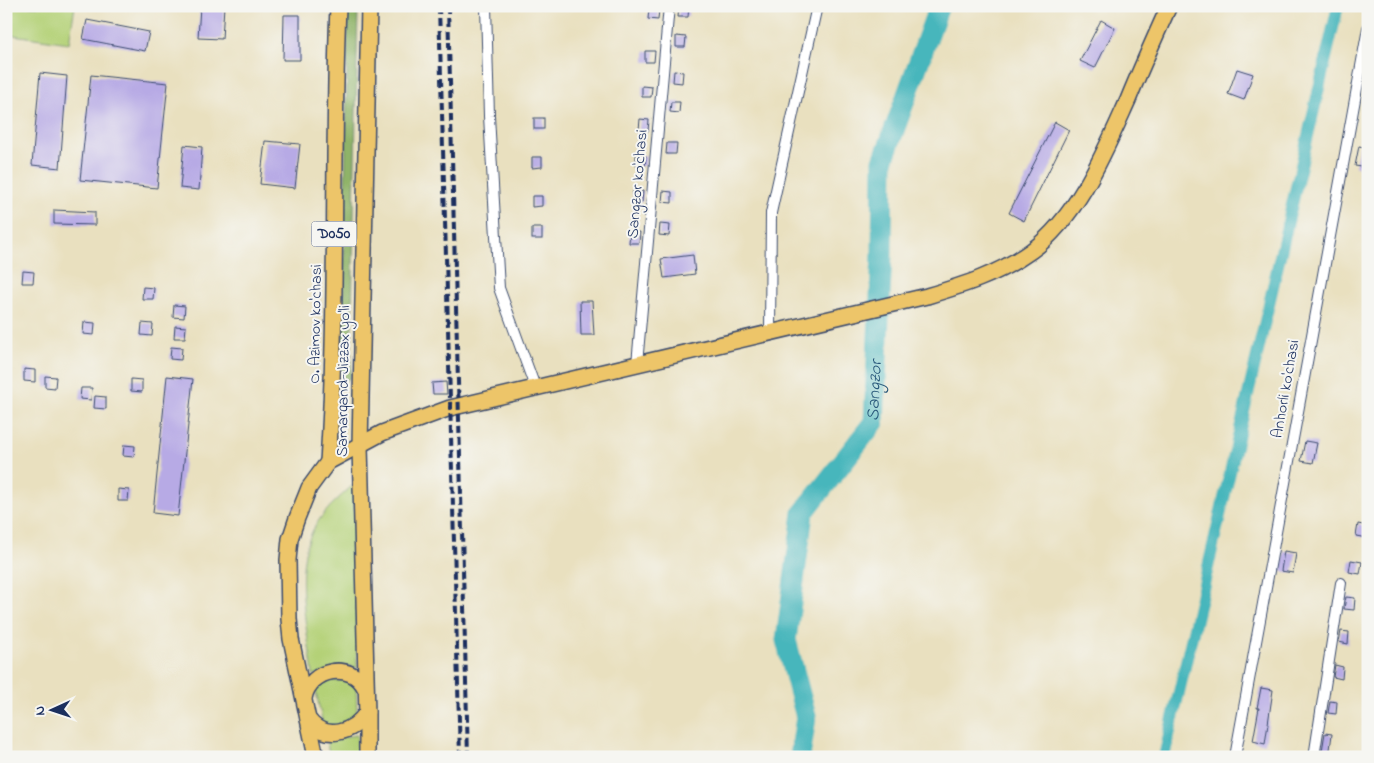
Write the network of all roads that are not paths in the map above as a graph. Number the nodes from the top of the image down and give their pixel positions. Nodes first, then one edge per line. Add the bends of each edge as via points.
1 (338, 6) edge
2 (369, 6) edge
3 (486, 6) edge
4 (669, 6) edge
5 (817, 6) edge
6 (1169, 6) edge
7 (1368, 28) edge
8 (770, 333) junction
9 (637, 364) junction
10 (535, 387) junction
11 (360, 446) junction
12 (328, 462) junction
13 (1341, 583) dead end
14 (366, 688) junction
15 (304, 698) junction
16 (367, 712) junction
17 (308, 719) junction
18 (316, 757) edge
19 (366, 757) edge
20 (1234, 757) edge
21 (1314, 757) edge

1 - 12 main road, O. Azimov ko'chasi / D050
2 - 11 main road, Samarqand-Jizzax yo'li / D050
3 - 10 street via 499,288
4 - 9 street, Sangzor ko'chasi
5 - 8 street via 771,213
6 - 8 main road via 1100,160 1071,209 1032,251 972,283
7 - 20 street, Anhorli ko'chasi
8 - 9 main road
9 - 10 main road
10 - 11 main road via 450,408 382,433
11 - 12 main road
11 - 14 main road, Samarqand-Jizzax yo'li / D050
12 - 15 main road via 302,503 290,539 287,600 291,639
13 - 21 street
14 - 15 main road via 356,675 326,673 310,682
14 - 16 main road, Samarqand-Jizzax yo'li / D050
15 - 17 main road
16 - 17 main road via 358,723 344,731 316,729
16 - 19 main road, Samarqand-Jizzax yo'li / D050
17 - 18 main road

